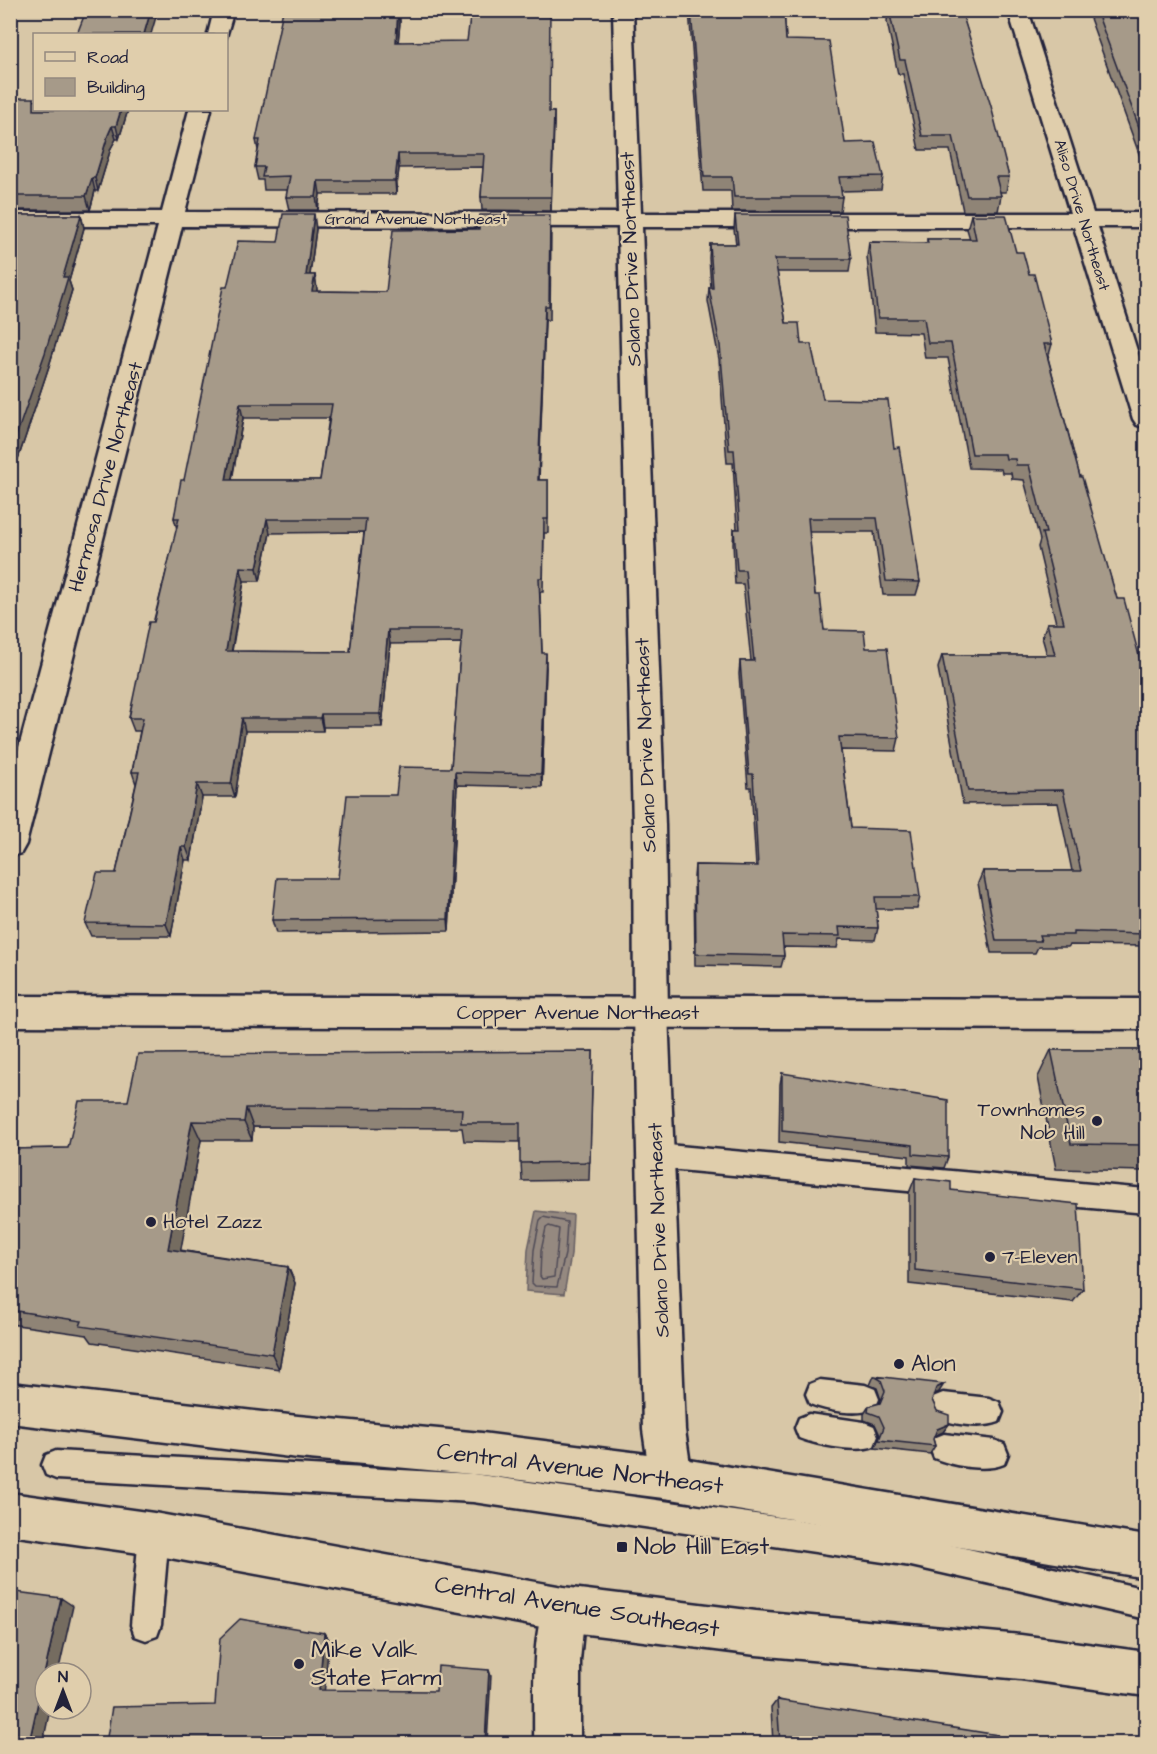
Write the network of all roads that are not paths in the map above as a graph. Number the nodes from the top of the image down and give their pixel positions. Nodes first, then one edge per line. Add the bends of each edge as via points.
1 (224, 10) edge
2 (623, 10) edge
3 (1018, 10) edge
4 (218, 33) edge
5 (200, 111) edge
6 (173, 218) junction
7 (10, 219) edge
8 (630, 220) junction
9 (1083, 220) junction
10 (1146, 220) edge
11 (1146, 419) edge
12 (10, 844) edge
13 (10, 1011) edge
14 (651, 1013) junction
15 (1146, 1014) edge
16 (657, 1156) junction
17 (1146, 1201) edge
18 (819, 1394) dead end
19 (865, 1399) dead end
20 (10, 1404) edge
21 (943, 1407) edge
22 (989, 1412) dead end
23 (808, 1428) dead end
24 (864, 1436) dead end
25 (944, 1448) edge
26 (994, 1454) dead end
27 (56, 1465) dead end
28 (671, 1478) junction
29 (10, 1514) edge
30 (154, 1534) junction
31 (1146, 1557) edge
32 (1146, 1604) edge
33 (563, 1609) junction
34 (146, 1625) dead end
35 (1146, 1674) edge
36 (557, 1743) edge

1 - 4 street
2 - 8 street, Solano Drive Northeast
3 - 9 street, Aliso Drive Northeast
5 - 6 street, Hermosa Drive Northeast
6 - 7 street, Grand Avenue Northeast
6 - 8 street, Grand Avenue Northeast
6 - 12 street, Hermosa Drive Northeast
8 - 9 street, Grand Avenue Northeast
8 - 14 street, Solano Drive Northeast via 649,813
9 - 10 street, Grand Avenue Northeast
9 - 11 street, Aliso Drive Northeast
13 - 14 street, Copper Avenue Northeast
14 - 15 street, Copper Avenue Northeast
14 - 16 street, Solano Drive Northeast
16 - 17 lane
16 - 28 street, Solano Drive Northeast via 663,1430
18 - 19 lane
20 - 28 street, Central Avenue Northeast
21 - 22 lane
23 - 24 lane
25 - 26 lane
27 - 32 lane, Central Avenue Northeast via 473,1488 911,1551
28 - 31 street, Central Avenue Northeast
29 - 30 street, Central Avenue Southeast
30 - 33 street, Central Avenue Southeast
30 - 34 lane
33 - 35 street, Central Avenue Southeast via 756,1633 1021,1657
33 - 36 street

